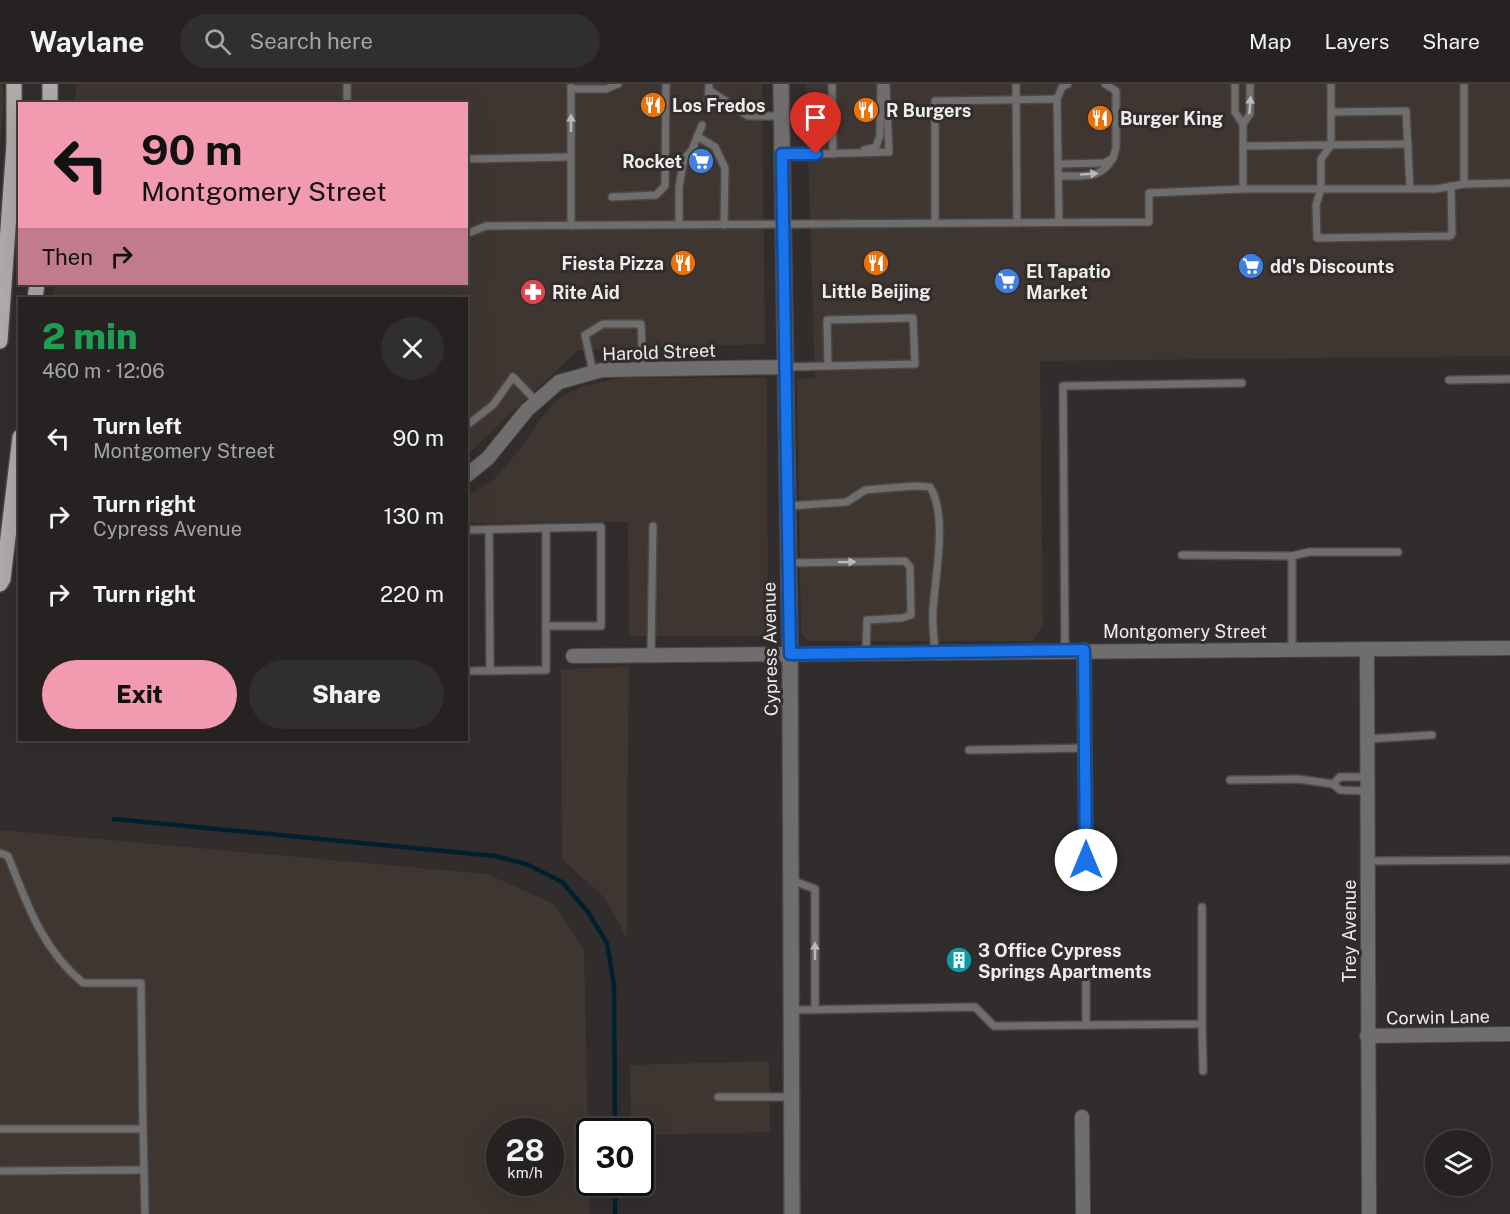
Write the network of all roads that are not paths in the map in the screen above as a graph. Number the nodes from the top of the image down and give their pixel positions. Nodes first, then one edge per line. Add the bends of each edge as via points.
1 (14, 84) edge
2 (50, 84) edge
3 (347, 84) edge
4 (618, 84) edge
5 (666, 84) edge
6 (781, 84) edge
7 (832, 84) edge
8 (881, 84) edge
9 (886, 84) edge
10 (1016, 84) edge
11 (1068, 84) edge
12 (1106, 84) edge
13 (1234, 84) edge
14 (1250, 84) edge
15 (1331, 84) edge
16 (1464, 84) edge
17 (571, 87) edge
18 (709, 87) edge
19 (1016, 99) junction
20 (1057, 99) junction
21 (50, 102) edge
22 (347, 102) edge
23 (708, 106) dead end
24 (1332, 113) junction
25 (781, 116) junction
26 (1242, 124) junction
27 (702, 125) dead end
28 (697, 136) junction
29 (1331, 144) junction
30 (1408, 144) junction
31 (1243, 146) junction
32 (853, 153) junction
33 (782, 154) junction
34 (833, 154) junction
35 (571, 157) junction
36 (1113, 158) junction
37 (468, 159) edge
38 (1058, 164) junction
39 (1058, 176) junction
40 (6, 180) edge
41 (1464, 183) junction
42 (1510, 183) edge
43 (1451, 186) junction
44 (1410, 188) junction
45 (1243, 189) junction
46 (1321, 189) junction
47 (612, 197) dead end
48 (1059, 222) junction
49 (1017, 223) junction
50 (935, 224) junction
51 (679, 225) junction
52 (724, 225) junction
53 (783, 225) junction
54 (571, 226) junction
55 (468, 233) edge
56 (0, 341) edge
57 (828, 366) junction
58 (786, 367) junction
59 (643, 369) junction
60 (593, 372) junction
61 (1510, 379) edge
62 (1449, 380) dead end
63 (1242, 383) dead end
64 (537, 402) junction
65 (468, 424) edge
66 (18, 450) edge
67 (468, 474) edge
68 (10, 501) edge
69 (788, 506) junction
70 (653, 526) dead end
71 (546, 528) junction
72 (489, 529) junction
73 (468, 530) edge
74 (1398, 552) dead end
75 (1182, 555) dead end
76 (1292, 556) junction
77 (789, 562) junction
78 (0, 584) edge
79 (546, 626) junction
80 (1368, 648) junction
81 (1510, 648) edge
82 (1292, 649) junction
83 (1065, 650) junction
84 (1084, 650) junction
85 (935, 652) junction
86 (866, 653) junction
87 (790, 654) junction
88 (651, 655) junction
89 (573, 656) dead end
90 (490, 670) junction
91 (468, 671) edge
92 (1432, 735) dead end
93 (1368, 739) junction
94 (1085, 748) junction
95 (969, 750) dead end
96 (1230, 780) dead end
97 (1333, 784) junction
98 (1368, 784) junction
99 (0, 853) edge
100 (1086, 860) dead end
101 (1508, 860) dead end
102 (1367, 861) junction
103 (791, 880) junction
104 (1202, 907) dead end
105 (1086, 980) dead end
106 (792, 1010) junction
107 (815, 1010) junction
108 (1202, 1024) junction
109 (1086, 1025) junction
110 (1510, 1034) edge
111 (1367, 1036) junction
112 (1203, 1071) dead end
113 (718, 1097) dead end
114 (792, 1097) junction
115 (1082, 1117) dead end
116 (143, 1129) junction
117 (0, 1130) edge
118 (144, 1170) junction
119 (0, 1171) edge
120 (145, 1214) edge
121 (792, 1214) edge
122 (1083, 1214) edge
123 (1369, 1214) edge

1 - 40 main road
2 - 21 main road
3 - 22 lane
4 - 17 lane via 606,89
5 - 47 lane via 665,186 656,195
6 - 25 street, Cypress Avenue
7 - 34 lane
8 - 32 lane via 880,135 876,147
9 - 32 lane via 889,152
10 - 19 lane
11 - 20 lane via 1062,87
12 - 36 lane via 1116,91
13 - 26 lane via 1235,112
26 -> 14 lane via 1250,114
15 - 24 lane
16 - 41 lane
35 -> 17 lane
18 - 23 lane
18 - 25 lane via 748,116
19 - 20 lane
19 - 49 lane
19 - 50 lane via 935,101
20 - 38 lane
24 - 29 lane
24 - 30 lane via 1404,110
25 - 33 street, Cypress Avenue
26 - 31 lane
27 - 28 lane
28 - 51 lane via 684,159 678,187
28 - 52 lane via 715,147 725,168
29 - 30 lane
29 - 31 lane
29 - 46 lane via 1321,159
30 - 44 lane
31 - 45 lane
32 - 34 lane
33 - 34 lane
33 - 53 street, Cypress Avenue
35 - 37 lane
35 - 54 lane
36 - 38 lane via 1104,163
39 -> 36 lane via 1099,174
38 - 39 lane
39 - 48 lane
40 - 56 main road
41 - 42 lane
41 - 43 lane
43 - 44 lane
43 - 46 lane via 1452,234 1447,237 1317,238 1316,205
44 - 46 lane
45 - 46 lane
45 - 48 lane via 1149,193 1149,222
48 - 49 lane
49 - 50 lane
50 - 53 lane
51 - 52 lane
51 - 54 lane
52 - 53 lane
53 - 58 street, Cypress Avenue
54 - 55 lane via 486,226
57 - 57 lane via 915,363 913,318 827,320
57 - 58 lane
58 - 59 street, Harold Street
58 - 69 street, Cypress Avenue
59 - 60 street, Harold Street
59 - 60 lane via 641,324 603,324 585,335
60 - 64 street, Harold Street via 559,382
61 - 62 lane
63 - 83 lane via 1063,386
64 - 65 lane via 513,377 493,405
64 - 67 street, Harold Street via 488,458
66 - 68 main road
68 - 78 main road
69 - 77 street, Cypress Avenue
69 - 85 lane via 847,501 865,490 930,487 936,497 940,544 933,614
70 - 88 lane
71 - 72 lane
71 - 79 lane
71 - 79 lane via 601,527 602,626
72 - 73 lane
72 - 90 lane
74 - 76 lane via 1309,552
75 - 76 lane
76 - 82 lane
77 -> 86 lane via 905,561 910,567 911,615 867,620
77 - 87 street, Cypress Avenue
79 - 90 lane via 546,670
80 - 81 street, Montgomery Street
80 - 82 street, Montgomery Street
80 - 93 street, Trey Avenue
82 - 84 street, Montgomery Street
83 - 84 street, Montgomery Street
83 - 85 street, Montgomery Street
84 - 94 street
85 - 86 street, Montgomery Street
86 - 87 street, Montgomery Street
87 - 88 street, Montgomery Street
87 - 103 street, Cypress Avenue
88 - 89 street, Montgomery Street
90 - 91 lane
92 - 93 lane
93 - 98 street, Trey Avenue
94 - 95 lane
94 - 100 street
96 - 97 lane via 1298,779
97 - 98 lane via 1340,790
97 - 98 lane via 1340,777
98 - 102 street, Trey Avenue
99 - 116 lane via 8,856 40,934 66,969 83,983 141,983
101 - 102 lane
102 - 111 street, Trey Avenue
103 - 106 street, Cypress Avenue
107 -> 103 lane via 815,889
104 - 108 lane
105 - 109 lane
106 - 107 lane
106 - 114 street, Cypress Avenue
107 - 109 lane via 975,1007 994,1026
108 - 109 lane
108 - 112 lane
110 - 111 street, Corwin Lane
111 - 123 street, Trey Avenue
113 - 114 lane
114 - 121 street, Cypress Avenue
115 - 122 street
116 - 117 lane
116 - 118 lane
118 - 119 lane
118 - 120 lane

